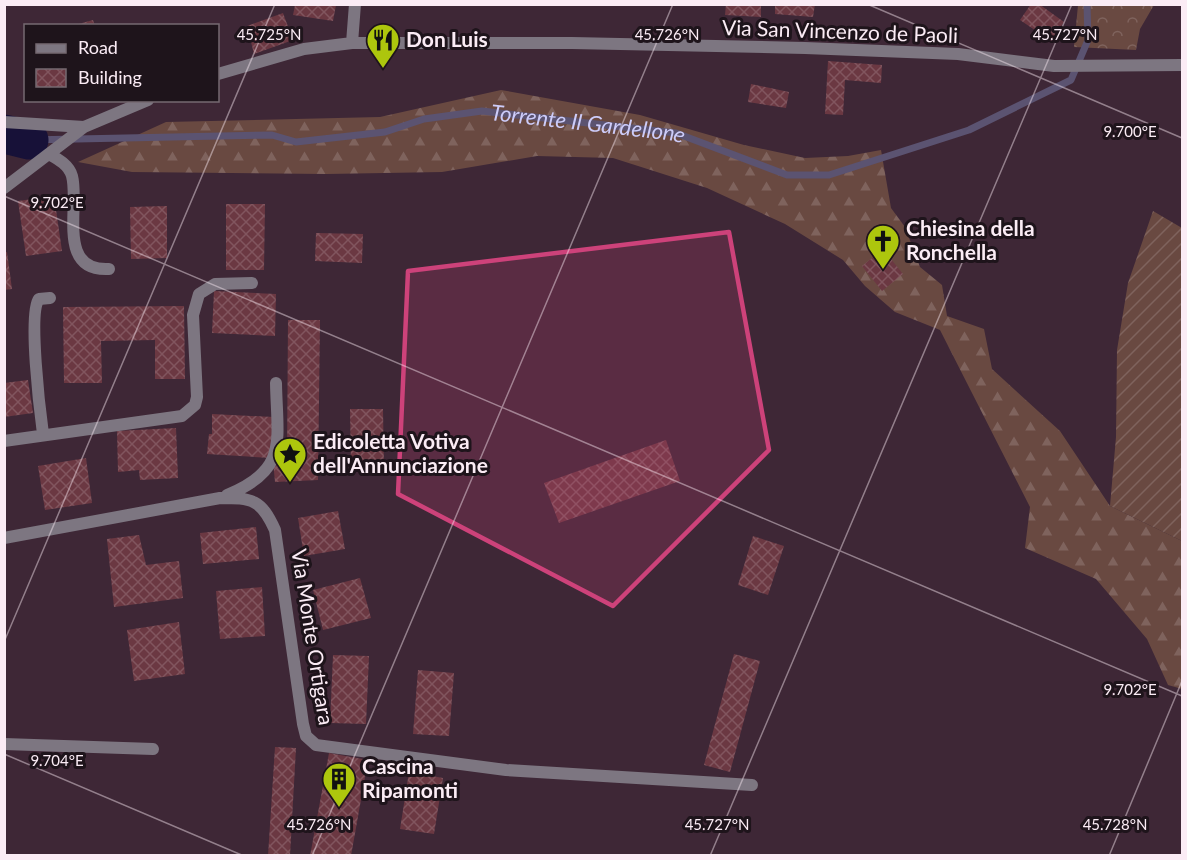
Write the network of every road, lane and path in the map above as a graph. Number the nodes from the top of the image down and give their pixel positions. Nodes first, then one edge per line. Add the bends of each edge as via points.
1 (355, 4) edge
2 (352, 44) junction
3 (1182, 65) edge
4 (219, 74) edge
5 (143, 102) edge
6 (4, 122) edge
7 (83, 128) junction
8 (51, 153) junction
9 (4, 188) edge
10 (109, 269) dead end
11 (252, 283) dead end
12 (50, 298) dead end
13 (276, 383) dead end
14 (43, 434) junction
15 (4, 441) edge
16 (220, 498) junction
17 (4, 538) edge
18 (4, 744) edge
19 (153, 749) dead end
20 (752, 785) dead end

1 - 2 street
2 - 3 street, Via San Vincenzo de Paoli via 805,48 958,54 1062,66
2 - 4 street, Via San Vincenzo de Paoli via 304,49
5 - 7 street
6 - 7 street
7 - 8 street
8 - 9 street
8 - 10 street via 72,174 76,249 87,265 96,270
11 - 14 street via 215,284 199,294 194,315 197,397 189,412
12 - 14 street via 39,299 35,314
13 - 16 street via 276,447 269,466 247,487
14 - 15 street
16 - 17 street, Via Monte Ortigara
16 - 20 street, Via Monte Ortigara via 245,498 261,505 275,530 303,724 306,736 316,745 506,770
18 - 19 street

